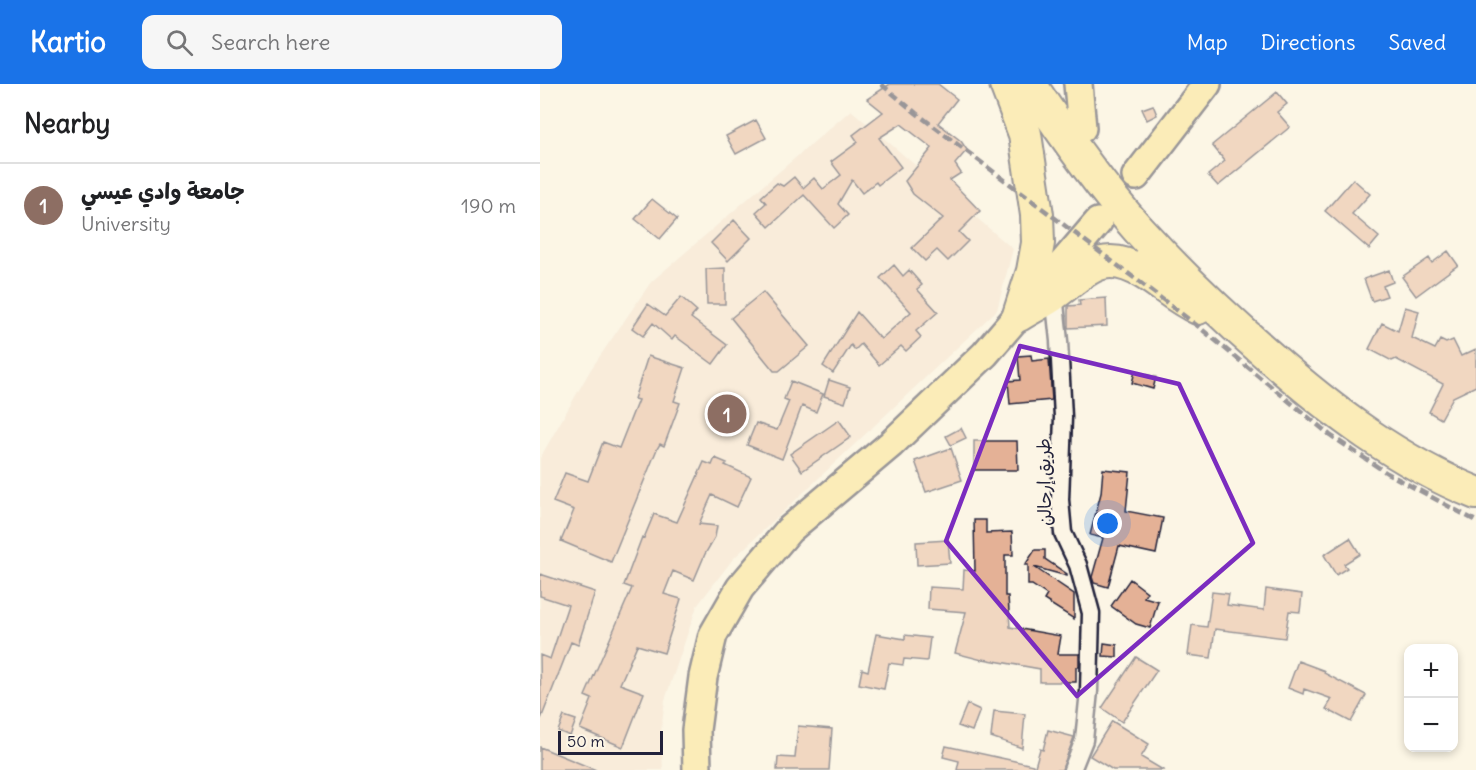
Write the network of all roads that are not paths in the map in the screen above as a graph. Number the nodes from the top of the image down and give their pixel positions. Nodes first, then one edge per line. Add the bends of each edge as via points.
1 (1006, 84) edge
2 (1030, 84) edge
3 (1054, 84) edge
4 (1078, 84) edge
5 (1207, 84) edge
6 (1082, 128) junction
7 (1136, 176) dead end
8 (1098, 222) dead end
9 (1054, 294) junction
10 (1018, 315) junction
11 (1234, 326) junction
12 (1476, 471) edge
13 (1476, 493) edge
14 (697, 770) edge
15 (1072, 770) edge

1 - 10 highway via 1025,134 1037,215 1033,271
2 - 11 highway via 1068,142 1138,229
3 - 6 highway
4 - 6 main road
5 - 7 main road
6 - 12 highway via 1149,213 1257,319 1335,386 1406,437
8 - 10 main road
9 - 10 highway
9 - 11 highway via 1089,267 1101,262 1123,262 1191,305
9 - 15 street, طريق إرحالن via 1063,417 1063,533 1078,565 1091,613 1084,740
10 - 14 main road via 985,354 891,444 789,530 740,588 713,635 703,677 696,730
11 - 13 highway via 1318,399 1394,452

